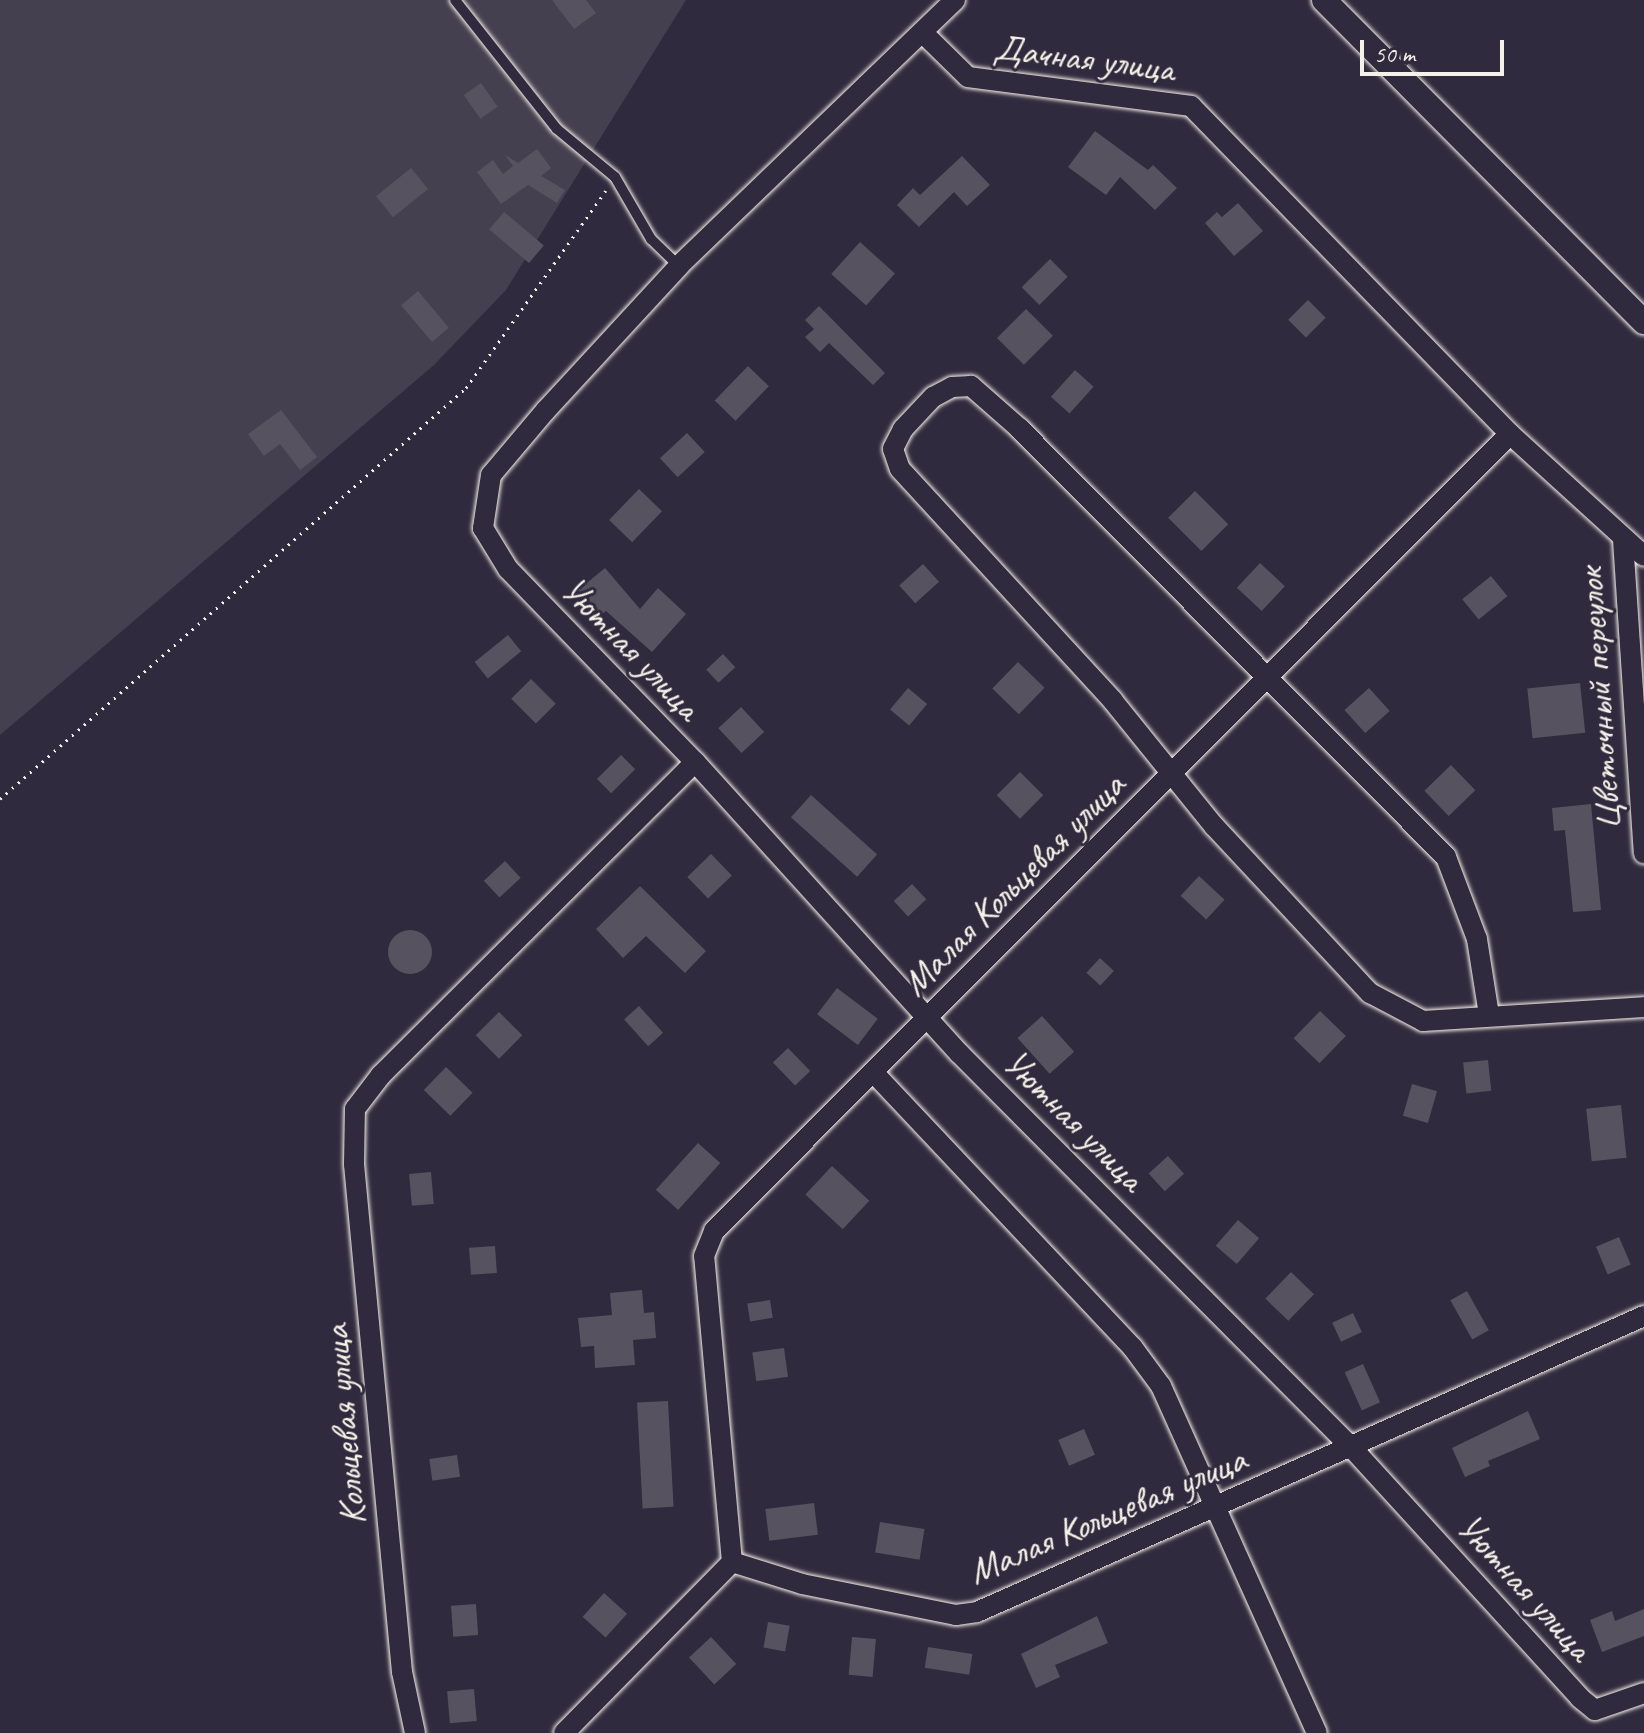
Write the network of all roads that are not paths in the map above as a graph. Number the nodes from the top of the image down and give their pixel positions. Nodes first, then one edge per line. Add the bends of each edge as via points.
1 (455, 0) edge
2 (955, 0) edge
3 (1324, 0) edge
4 (1341, 8) edge
5 (923, 33) junction
6 (679, 266) junction
7 (1644, 322) edge
8 (1510, 434) junction
9 (1623, 540) junction
10 (1644, 556) edge
11 (1266, 679) junction
12 (695, 762) junction
13 (1170, 776) junction
14 (1643, 821) edge
15 (1644, 853) edge
16 (1644, 1007) edge
17 (1489, 1015) junction
18 (927, 1017) junction
19 (873, 1072) junction
20 (1644, 1316) edge
21 (1352, 1448) junction
22 (1211, 1505) junction
23 (732, 1562) junction
24 (1644, 1693) edge
25 (415, 1733) edge
26 (564, 1733) edge
27 (1317, 1733) edge

1 - 6 lane via 557,129 615,177 651,239
2 - 5 street
3 - 4 street
4 - 7 street
5 - 6 street
5 - 8 street, Дачная улица via 968,77 1191,106
6 - 12 street, Уютная улица via 491,475 483,528 508,569
8 - 9 street, Дачная улица
8 - 11 street, Малая Кольцевая улица
9 - 10 street, Дачная улица
9 - 14 street, Цветочный переулок
11 - 13 street, Малая Кольцевая улица
11 - 13 street, Малая Кольцевая улица via 971,386 952,387 933,397 903,429 893,449 900,469 1113,701
11 - 17 street, Малая Кольцевая улица via 1446,857 1477,939
12 - 18 street, Уютная улица
12 - 25 street, Кольцевая улица via 381,1075 355,1109 354,1164 402,1672
13 - 17 street, Малая Кольцевая улица via 1370,993 1399,1013 1423,1021
13 - 18 street, Малая Кольцевая улица
14 - 15 street, Цветочный переулок
16 - 17 street, Малая Кольцевая улица
18 - 19 street, Малая Кольцевая улица
18 - 21 street, Уютная улица
19 - 22 street via 1133,1348 1161,1386
19 - 23 street, Малая Кольцевая улица via 714,1231 704,1256
20 - 21 street, Малая Кольцевая улица
21 - 22 street, Малая Кольцевая улица
21 - 24 street, Уютная улица via 1580,1698 1595,1710
22 - 23 street, Малая Кольцевая улица via 977,1612 956,1615 802,1584
22 - 27 street
23 - 26 street

